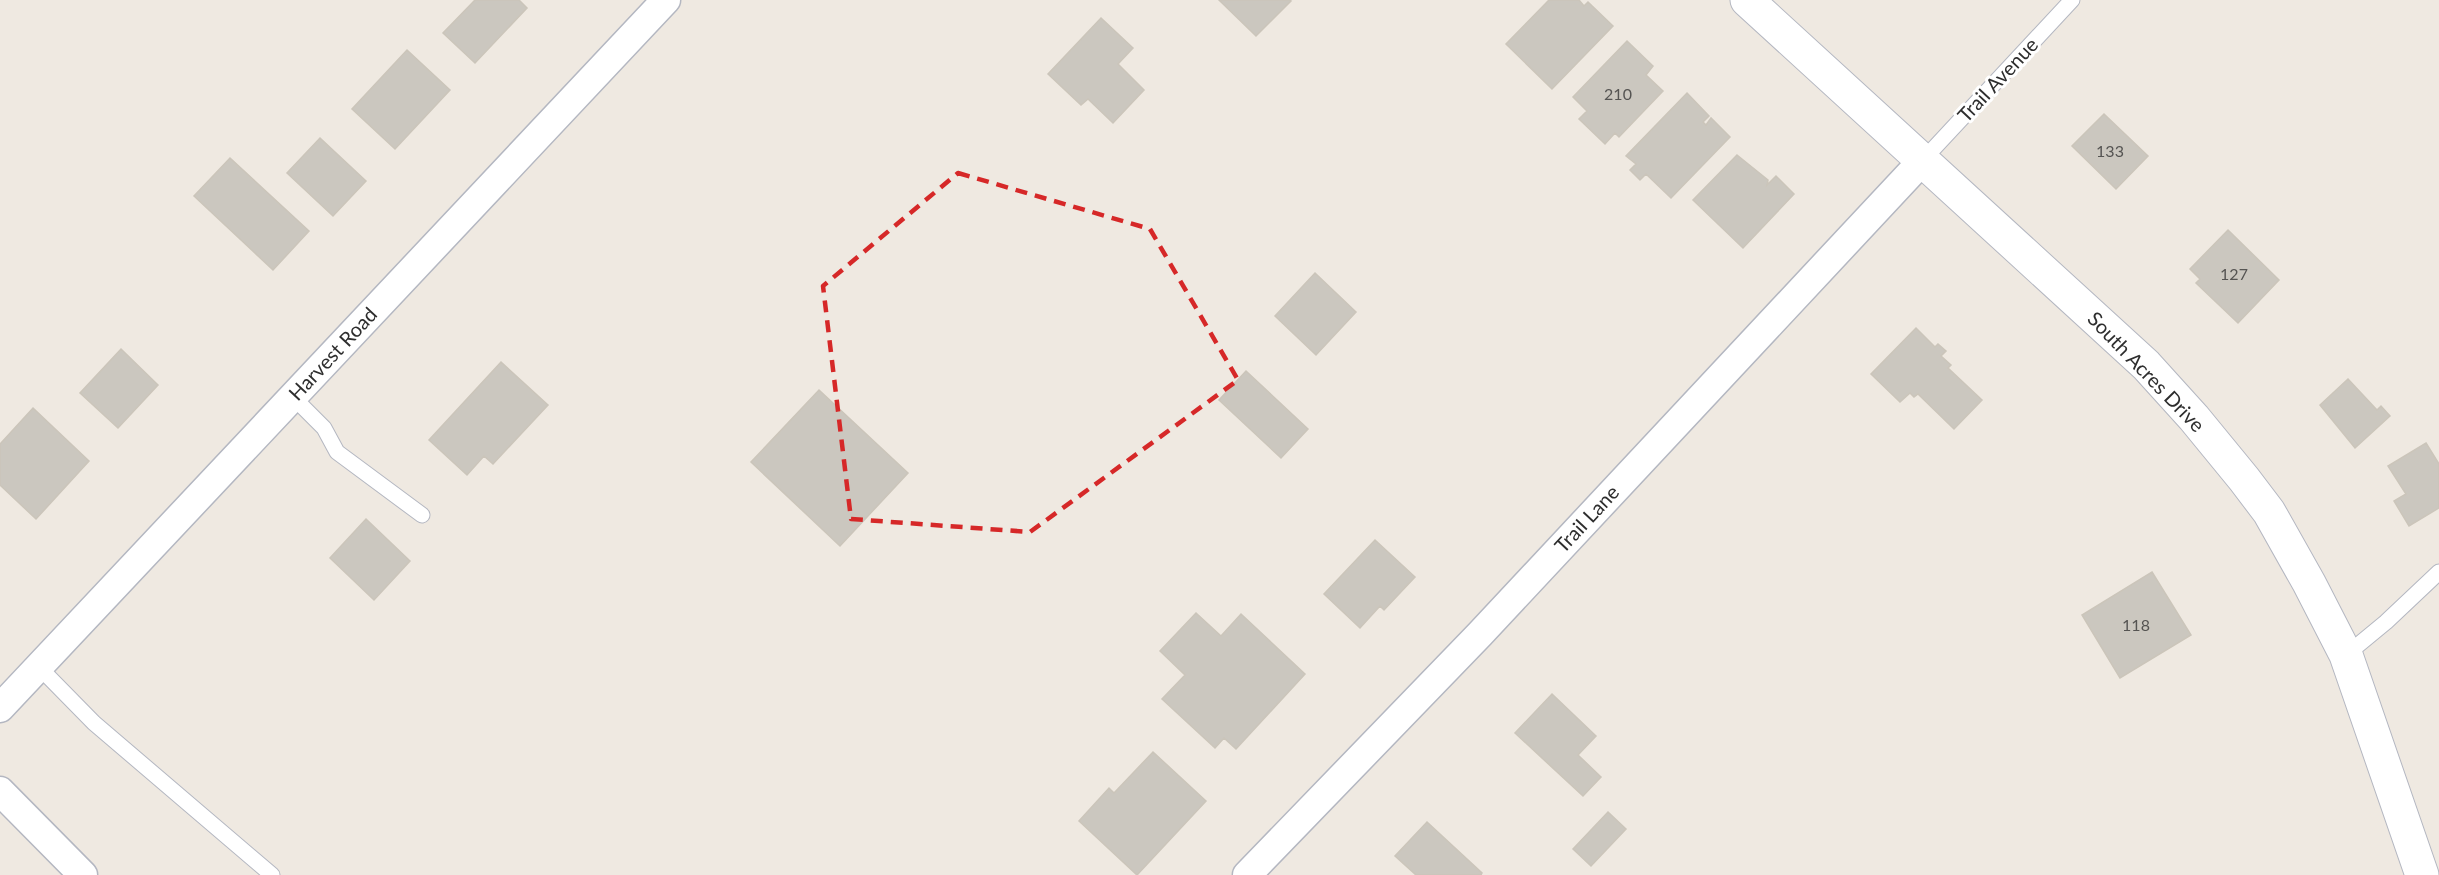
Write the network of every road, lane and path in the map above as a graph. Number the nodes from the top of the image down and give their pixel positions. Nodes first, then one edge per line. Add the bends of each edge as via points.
1 (666, 0) edge
2 (1747, 0) edge
3 (2072, 0) edge
4 (1923, 160) junction
5 (293, 397) junction
6 (422, 515) dead end
7 (2439, 572) edge
8 (2346, 655) junction
9 (39, 667) junction
10 (0, 708) edge
11 (0, 791) edge
12 (83, 875) edge
13 (272, 875) edge
14 (1246, 875) edge
15 (2422, 875) edge

1 - 5 street, Harvest Road
2 - 4 street, South Acres Drive
3 - 4 lane, Trail Avenue
4 - 8 street, South Acres Drive via 2146,365 2194,418 2269,512
4 - 14 street, Trail Lane via 1480,634
5 - 6 lane via 324,428 337,452
5 - 9 street, Harvest Road
7 - 8 lane
8 - 15 street, South Acres Drive
9 - 10 street, Harvest Road
9 - 13 lane via 94,723
11 - 12 street

